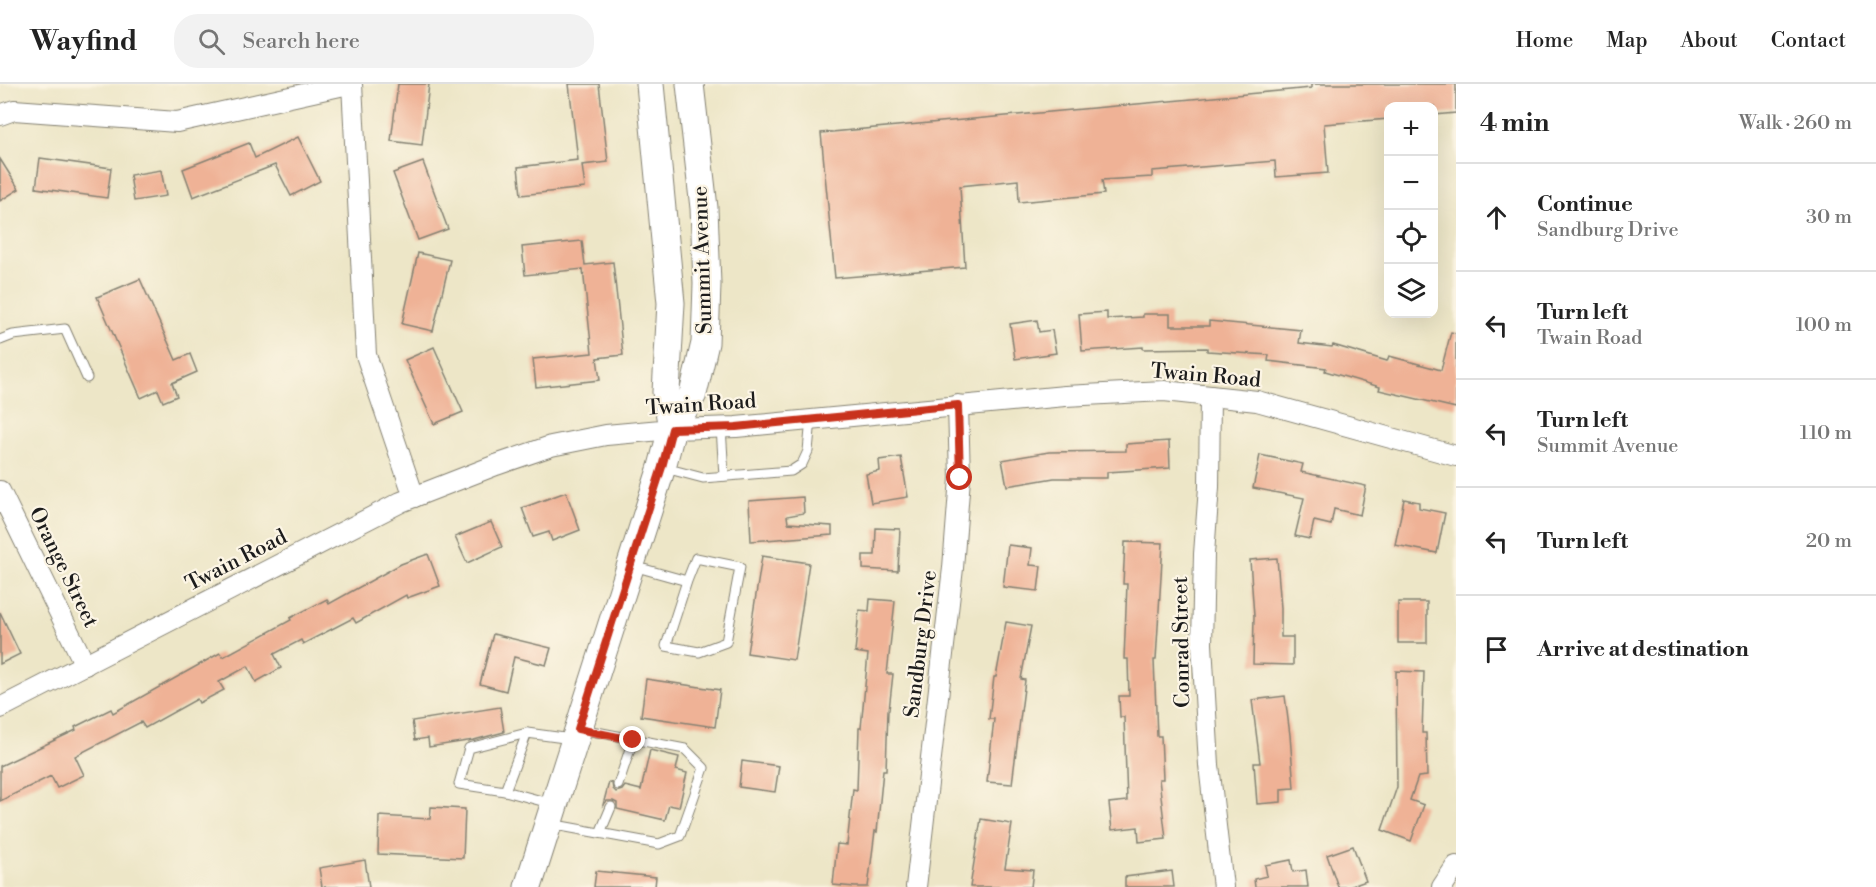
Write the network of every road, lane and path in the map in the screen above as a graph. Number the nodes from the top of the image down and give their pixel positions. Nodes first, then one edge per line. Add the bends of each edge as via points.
1 (351, 84) edge
2 (650, 84) edge
3 (690, 84) edge
4 (0, 115) edge
5 (0, 340) edge
6 (87, 378) dead end
7 (1210, 396) junction
8 (958, 405) junction
9 (811, 420) junction
10 (722, 428) junction
11 (672, 429) junction
12 (1456, 456) edge
13 (662, 467) junction
14 (724, 476) junction
15 (0, 490) edge
16 (414, 497) junction
17 (631, 565) junction
18 (687, 581) junction
19 (85, 665) junction
20 (0, 708) edge
21 (527, 733) junction
22 (576, 734) junction
23 (633, 740) junction
24 (618, 785) dead end
25 (505, 791) junction
26 (611, 807) dead end
27 (551, 814) junction
28 (600, 833) junction
29 (1456, 866) edge
30 (528, 887) edge
31 (916, 887) edge
32 (1223, 887) edge
33 (1442, 887) edge

1 - 4 street via 177,122 14,110
1 - 16 street via 366,355
2 - 11 main road, Summit Avenue via 670,303 666,392
3 - 11 main road, Summit Avenue via 704,208 705,344 693,394
5 - 6 lane via 65,329
7 - 8 street, Twain Road via 1164,391
7 - 12 street, Twain Road via 1257,401
7 - 32 street, Conrad Street via 1202,644 1209,765
8 - 9 street, Twain Road
8 - 31 street, Sandburg Drive via 960,478 953,568
9 - 10 street, Twain Road
9 - 14 lane via 808,451 802,464 791,471
10 - 11 street, Twain Road
10 - 14 lane
11 - 13 main road, Summit Avenue
11 - 16 street, Twain Road via 606,435 551,446
13 - 14 lane via 703,478
13 - 17 main road, Summit Avenue
15 - 19 street, Orange Street
16 - 19 street, Twain Road
17 - 18 lane
17 - 22 main road, Summit Avenue
18 - 18 lane via 696,558 740,567 726,642 699,652 666,646
19 - 20 street, Twain Road
21 - 22 lane
21 - 25 lane
21 - 25 lane via 470,748 459,784
22 - 23 lane
22 - 27 main road, Summit Avenue
23 - 24 lane
23 - 28 lane via 685,749 704,768 680,836 659,844
25 - 27 lane
26 - 28 lane
27 - 28 lane
27 - 30 main road, Summit Avenue
29 - 33 street

